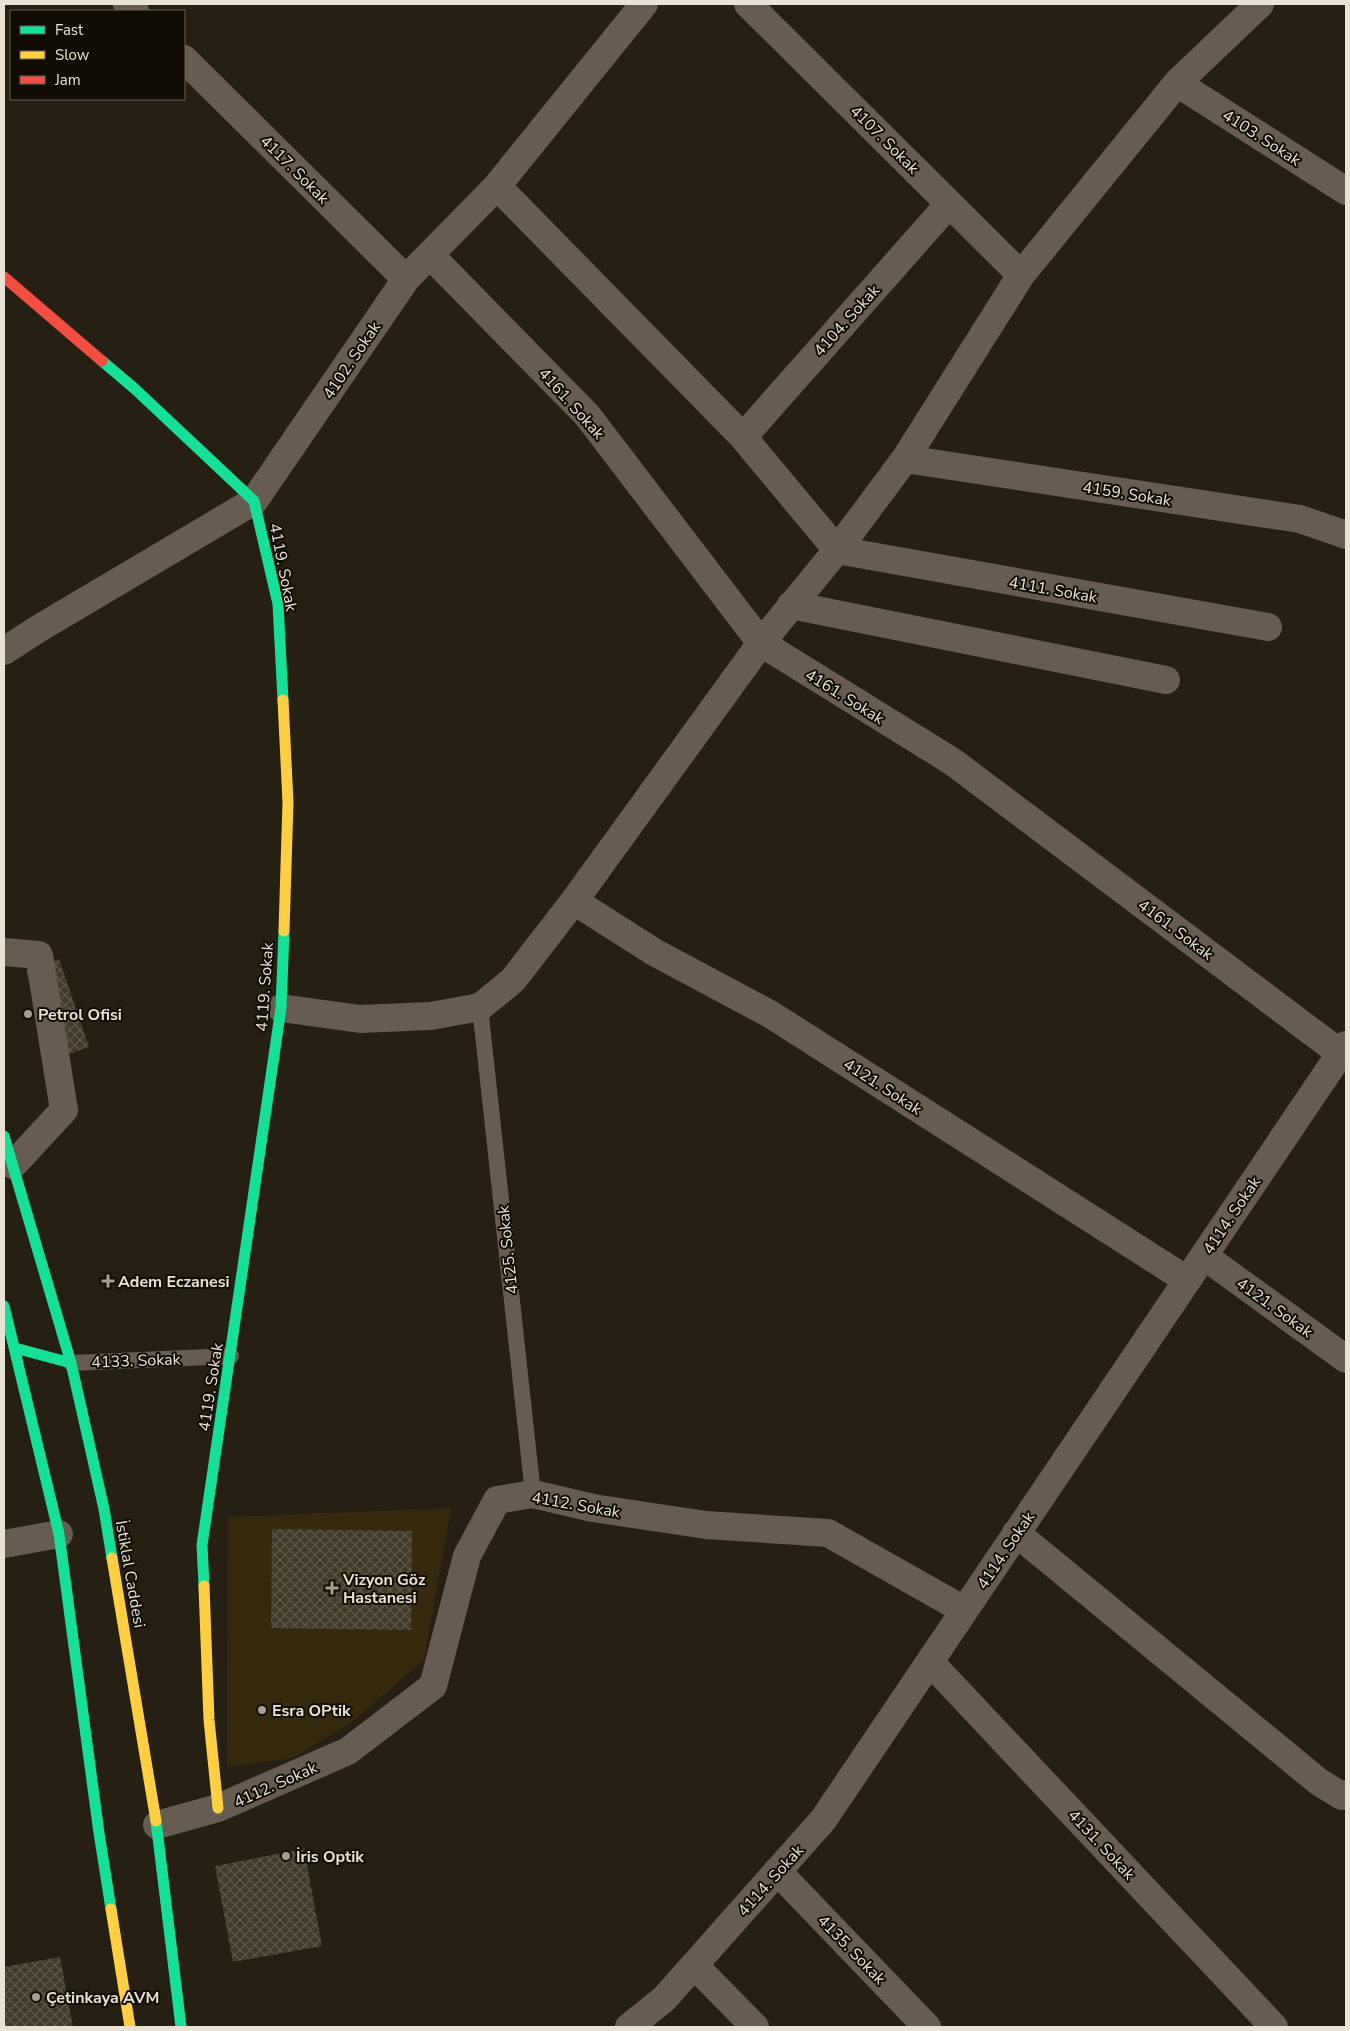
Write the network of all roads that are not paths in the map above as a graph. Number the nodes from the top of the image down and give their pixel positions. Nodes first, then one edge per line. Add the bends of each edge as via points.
1 (644, 4) edge
2 (748, 4) edge
3 (1260, 4) edge
4 (185, 60) edge
5 (1177, 83) junction
6 (497, 186) junction
7 (1346, 191) edge
8 (950, 204) junction
9 (430, 255) junction
10 (1021, 275) junction
11 (4, 277) edge
12 (406, 279) junction
13 (743, 437) junction
14 (906, 459) junction
15 (254, 501) junction
16 (1346, 536) edge
17 (837, 550) junction
18 (792, 605) junction
19 (1268, 627) dead end
20 (760, 643) junction
21 (4, 651) edge
22 (1166, 680) dead end
23 (574, 901) junction
24 (4, 952) edge
25 (480, 1007) junction
26 (281, 1008) junction
27 (1343, 1049) edge
28 (4, 1136) edge
29 (13, 1165) junction
30 (1204, 1256) junction
31 (1187, 1280) junction
32 (4, 1306) edge
33 (9, 1350) edge
34 (231, 1356) junction
35 (1346, 1359) edge
36 (71, 1363) junction
37 (533, 1494) junction
38 (1016, 1533) junction
39 (59, 1534) junction
40 (4, 1544) edge
41 (964, 1610) junction
42 (930, 1662) junction
43 (1346, 1794) edge
44 (218, 1808) junction
45 (157, 1825) junction
46 (777, 1871) junction
47 (694, 1965) junction
48 (130, 2027) edge
49 (181, 2027) edge
50 (629, 2027) edge
51 (755, 2027) edge
52 (927, 2027) edge
53 (1274, 2027) edge

1 - 6 street, 4102. Sokak
2 - 8 street, 4107. Sokak
3 - 5 street
4 - 12 street, 4117. Sokak
5 - 7 street, 4103. Sokak
5 - 10 street
6 - 9 street, 4102. Sokak
6 - 13 street
8 - 10 street, 4107. Sokak
8 - 13 street, 4104. Sokak
9 - 12 street, 4102. Sokak
9 - 20 street, 4161. Sokak via 587,415
10 - 14 street
11 - 15 main road via 134,389
12 - 15 street, 4102. Sokak
13 - 17 street
14 - 16 street, 4159. Sokak via 1300,519
14 - 17 street
15 - 21 street, 4102. Sokak
15 - 26 main road, 4119. Sokak via 278,604 287,772
17 - 18 street
17 - 19 street, 4111. Sokak
18 - 20 street
18 - 22 street
20 - 23 street
20 - 27 street, 4161. Sokak via 953,762
23 - 25 street via 513,980
23 - 31 street, 4121. Sokak via 654,952 770,1014
24 - 29 street via 39,955 64,1110
25 - 26 street via 431,1016 360,1019
25 - 37 lane, 4125. Sokak
26 - 34 main road, 4119. Sokak
27 - 30 street, 4114. Sokak
28 - 29 main road, İstiklal Caddesi
29 - 36 main road, İstiklal Caddesi
30 - 31 street, 4114. Sokak
30 - 35 street, 4121. Sokak
31 - 38 street, 4114. Sokak
32 - 33 main road
33 - 36 main road
33 - 39 main road
34 - 36 lane, 4133. Sokak
34 - 44 main road, 4119. Sokak via 202,1545 209,1720
36 - 45 main road, İstiklal Caddesi via 104,1509
37 - 41 street, 4112. Sokak via 593,1508 706,1525 828,1533
37 - 44 street, 4112. Sokak via 497,1500 467,1556 433,1686 348,1751
38 - 41 street, 4114. Sokak
38 - 43 street via 1319,1782 1342,1796
39 - 40 street
39 - 48 main road via 99,1833
41 - 42 street, 4114. Sokak
42 - 46 street, 4114. Sokak via 823,1820
42 - 53 street, 4131. Sokak
44 - 45 street, 4112. Sokak
45 - 49 main road, İstiklal Caddesi
46 - 47 street, 4114. Sokak
46 - 52 street, 4135. Sokak
47 - 50 street, 4114. Sokak via 664,1999
47 - 51 street

